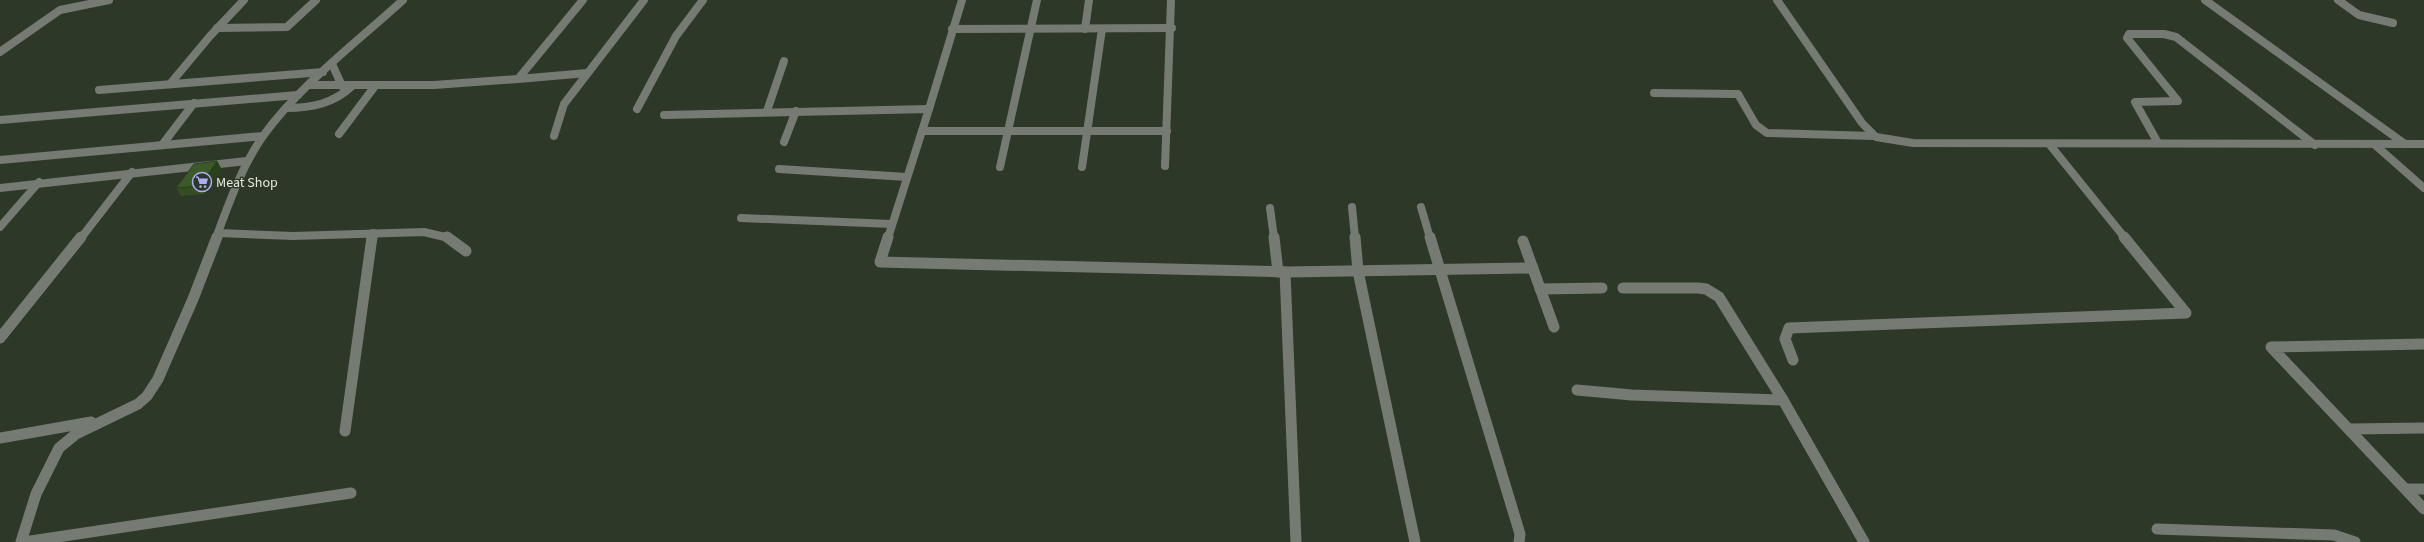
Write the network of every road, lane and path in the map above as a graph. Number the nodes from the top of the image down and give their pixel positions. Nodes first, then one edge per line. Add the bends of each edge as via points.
1 (109, 0) edge
2 (244, 0) edge
3 (316, 0) edge
4 (403, 0) edge
5 (583, 0) edge
6 (644, 0) edge
7 (703, 0) edge
8 (962, 0) edge
9 (1037, 0) edge
10 (1089, 0) edge
11 (1172, 0) edge
12 (1777, 0) edge
13 (2205, 0) edge
14 (2338, 0) edge
15 (2393, 23) dead end
16 (217, 28) junction
17 (1172, 28) junction
18 (952, 29) junction
19 (1032, 29) junction
20 (1085, 29) junction
21 (1102, 29) junction
22 (0, 52) edge
23 (784, 61) dead end
24 (332, 64) junction
25 (323, 72) junction
26 (587, 73) junction
27 (518, 79) junction
28 (170, 84) junction
29 (308, 85) junction
30 (342, 86) junction
31 (352, 86) junction
32 (375, 86) junction
33 (99, 90) dead end
34 (1654, 93) dead end
35 (298, 95) junction
36 (194, 103) junction
37 (286, 108) junction
38 (637, 109) dead end
39 (929, 109) junction
40 (767, 111) junction
41 (796, 111) junction
42 (664, 115) dead end
43 (0, 120) edge
44 (922, 131) junction
45 (1167, 131) junction
46 (1006, 132) junction
47 (1087, 132) junction
48 (339, 134) dead end
49 (263, 136) junction
50 (554, 136) dead end
51 (1874, 136) junction
52 (784, 142) dead end
53 (2158, 143) junction
54 (2374, 144) junction
55 (2405, 144) junction
56 (2424, 144) edge
57 (162, 145) junction
58 (2050, 145) junction
59 (2315, 145) junction
60 (0, 160) edge
61 (247, 161) junction
62 (1165, 166) dead end
63 (1000, 167) dead end
64 (1082, 167) dead end
65 (779, 169) dead end
66 (132, 172) junction
67 (907, 177) junction
68 (38, 182) junction
69 (0, 188) edge
70 (2424, 188) edge
71 (1352, 207) dead end
72 (1421, 207) dead end
73 (1270, 208) dead end
74 (741, 218) dead end
75 (892, 224) junction
76 (0, 227) edge
77 (219, 233) junction
78 (373, 233) junction
79 (1523, 241) dead end
80 (466, 251) dead end
81 (1532, 268) junction
82 (1358, 271) junction
83 (1282, 272) junction
84 (1441, 272) junction
85 (1602, 288) dead end
86 (1623, 288) dead end
87 (1540, 289) junction
88 (1554, 328) dead end
89 (0, 338) edge
90 (2424, 344) edge
91 (1793, 360) dead end
92 (1577, 390) dead end
93 (1783, 400) junction
94 (104, 420) junction
95 (2424, 428) edge
96 (2350, 429) junction
97 (345, 431) dead end
98 (0, 438) edge
99 (2424, 488) edge
100 (2406, 489) junction
101 (351, 493) dead end
102 (2424, 509) edge
103 (2157, 529) dead end
104 (22, 542) edge
105 (1296, 542) edge
106 (1415, 542) edge
107 (1519, 542) edge
108 (1864, 542) edge
109 (2355, 542) edge

1 - 22 street via 60,10
2 - 16 street
3 - 16 street via 287,27
4 - 24 street
5 - 27 street
6 - 26 street
7 - 38 street via 676,36
8 - 18 street
9 - 19 street
10 - 20 street
11 - 17 street
12 - 51 street via 1826,75
13 - 55 street
14 - 15 street via 2359,15
16 - 28 street
17 - 21 street
17 - 45 street
18 - 19 street
18 - 39 street
19 - 20 street
19 - 46 street
20 - 21 street
21 - 47 street
23 - 40 street
24 - 25 street
24 - 30 street
25 - 28 street
25 - 29 street
26 - 27 street
26 - 50 street via 564,104
27 - 32 street
28 - 33 street
29 - 30 street
29 - 35 street
30 - 31 street
31 - 32 street
31 - 37 street via 342,96 328,102 305,108
32 - 48 street
34 - 51 street via 1738,94 1756,125 1767,134
35 - 36 street
35 - 37 street
36 - 43 street
36 - 57 street
37 - 49 street
39 - 41 street
39 - 44 street
40 - 41 street
40 - 42 street
41 - 52 street
44 - 46 street
44 - 67 street
45 - 47 street
45 - 62 street
46 - 47 street
46 - 63 street
47 - 64 street
49 - 57 street
49 - 61 street
51 - 58 street via 1898,141
53 - 58 street
53 - 59 street
53 - 59 street via 2135,102 2178,101 2127,38 2129,34 2164,34 2176,37
54 - 55 street
54 - 59 street
54 - 70 street
55 - 56 street
57 - 60 street
58 - 91 street via 2186,313 1789,328 1784,332 1783,338
61 - 66 street
61 - 77 street
65 - 67 street
66 - 68 street
66 - 89 street
67 - 75 street
68 - 69 street
68 - 76 street
71 - 82 street
72 - 84 street
73 - 83 street
74 - 75 street
75 - 83 street via 880,262
77 - 78 street via 293,236
77 - 94 street via 158,379 141,401
78 - 80 street via 432,232 454,240
78 - 97 street
79 - 81 street
81 - 84 street
81 - 87 street
82 - 83 street
82 - 84 street
82 - 106 street
83 - 105 street
84 - 107 street via 1520,534
85 - 87 street
86 - 93 street via 1698,288 1713,292 1719,297
87 - 88 street
90 - 96 street via 2271,348
92 - 93 street via 1632,395
93 - 108 street
94 - 98 street
94 - 104 street via 76,434 59,448 36,494
95 - 96 street
96 - 100 street
99 - 100 street
100 - 102 street
101 - 104 street
103 - 109 street via 2334,535

